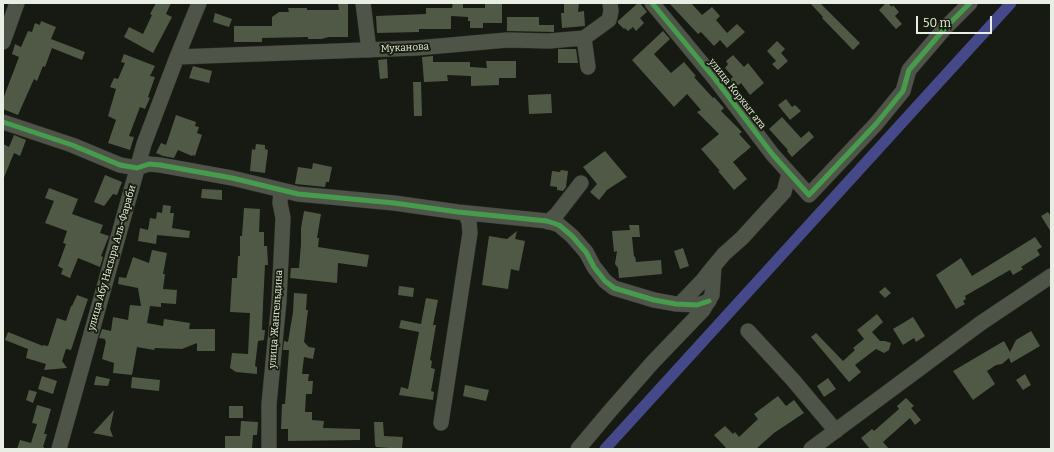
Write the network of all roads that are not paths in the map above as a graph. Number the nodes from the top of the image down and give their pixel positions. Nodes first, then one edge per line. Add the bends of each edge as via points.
1 (17, 3) edge
2 (199, 3) edge
3 (363, 3) edge
4 (610, 3) edge
5 (652, 3) edge
6 (970, 3) edge
7 (584, 38) junction
8 (3, 42) edge
9 (369, 50) junction
10 (177, 57) junction
11 (588, 67) dead end
12 (3, 122) edge
13 (137, 168) junction
14 (790, 173) junction
15 (581, 183) dead end
16 (281, 190) junction
17 (465, 213) junction
18 (548, 222) junction
19 (714, 266) junction
20 (1051, 276) edge
21 (709, 301) junction
22 (680, 304) junction
23 (748, 331) dead end
24 (441, 423) dead end
25 (836, 430) junction
26 (59, 449) edge
27 (269, 449) edge
28 (578, 449) edge
29 (811, 449) edge

1 - 8 street
2 - 10 street, улица Абу Насыра Аль-Фараби
3 - 9 street
4 - 7 street via 609,20
5 - 14 street, улица Коркыт ата
6 - 14 street, улица Коркыт ата via 909,70 902,91 876,124 809,195
7 - 9 street, Муканова via 549,41 507,40
7 - 11 street
9 - 10 street, Муканова
10 - 13 street, улица Абу Насыра Аль-Фараби
12 - 13 street
13 - 16 street via 149,164 160,165
13 - 26 street, улица Абу Насыра Аль-Фараби
14 - 19 street via 784,192
15 - 18 street
16 - 17 street
16 - 27 street, улица Жангельдина via 283,218 279,301 269,404
17 - 18 street
17 - 24 street via 470,233
18 - 22 street via 559,225 572,236 605,281 614,288 654,300
19 - 21 street via 712,295
19 - 22 street
20 - 25 street via 981,323
21 - 22 street via 697,305
21 - 28 street
23 - 25 street
25 - 29 street

